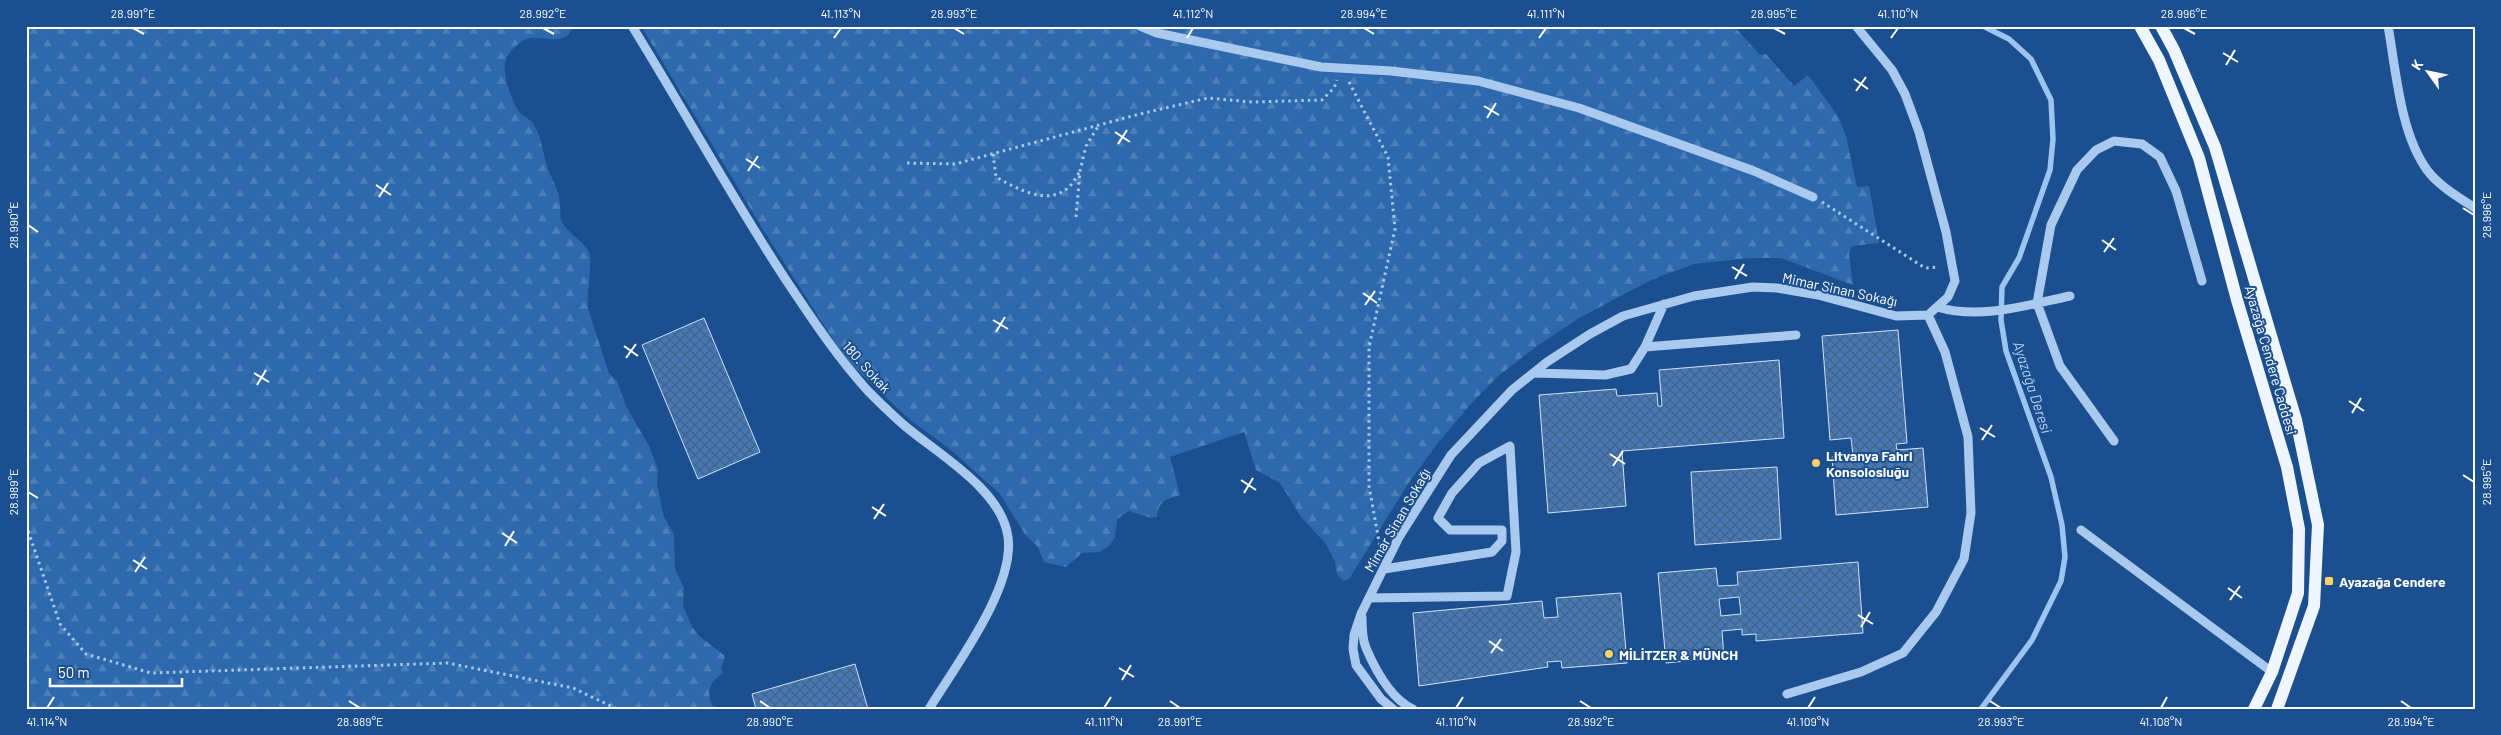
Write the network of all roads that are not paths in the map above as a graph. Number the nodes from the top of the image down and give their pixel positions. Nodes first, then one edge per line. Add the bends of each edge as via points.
1 (632, 26) edge
2 (1140, 26) edge
3 (1856, 26) edge
4 (2140, 26) edge
5 (2161, 26) edge
6 (2388, 26) edge
7 (1813, 197) road end
8 (2475, 208) edge
9 (2202, 282) dead end
10 (2070, 296) dead end
11 (2037, 303) junction
12 (1664, 304) junction
13 (1937, 307) junction
14 (1928, 315) junction
15 (1796, 335) dead end
16 (1645, 347) junction
17 (1535, 372) junction
18 (2114, 441) dead end
19 (2081, 530) dead end
20 (1384, 569) junction
21 (1369, 598) junction
22 (1361, 614) junction
23 (2272, 672) junction
24 (1787, 694) dead end
25 (929, 709) edge
26 (1393, 709) edge
27 (1413, 709) edge
28 (2254, 709) edge
29 (2277, 709) edge

1 - 25 street, 180. Sokak via 755,233 829,345 875,398 979,488 994,502 1004,518 1009,557 1003,581
2 - 7 street via 1157,33 1321,67 1391,70 1478,81 1579,108 1754,171
3 - 13 street via 1892,70 1906,94 1919,132 1946,232 1955,281 1948,297
4 - 23 main road, Ayazağa Cendere Caddesi via 2159,60 2199,158 2287,466 2299,529 2298,593
5 - 29 main road, Ayazağa Cendere Caddesi via 2215,147 2296,420 2318,525 2314,606
6 - 8 street via 2406,120 2417,155 2440,183
9 - 11 street via 2176,191 2160,158 2142,144 2114,141 2096,150 2077,170 2066,193 2051,225
10 - 11 street
11 - 13 street via 1989,312 1958,313
11 - 18 street via 2060,366
12 - 14 street, Mimar Sinan Sokağı via 1753,287 1818,295 1896,316
12 - 16 street
12 - 17 street, Mimar Sinan Sokağı via 1623,316 1590,334
13 - 14 street
14 - 24 street via 1945,352 1968,437 1971,513 1964,559 1936,612 1902,653 1860,672
15 - 16 street
16 - 17 street via 1631,369 1605,375
17 - 20 street, Mimar Sinan Sokağı via 1512,390 1451,455 1422,497
19 - 23 street
20 - 21 street, Mimar Sinan Sokağı
20 - 21 street via 1492,552 1502,541 1502,530 1450,530 1438,518 1452,493 1479,463 1510,446 1516,552 1507,596
21 - 22 street, Mimar Sinan Sokağı
22 - 26 street, Mimar Sinan Sokağı via 1354,635 1356,664 1381,699
22 - 27 street via 1365,646 1382,678 1398,698
23 - 28 main road, Ayazağa Cendere Caddesi

